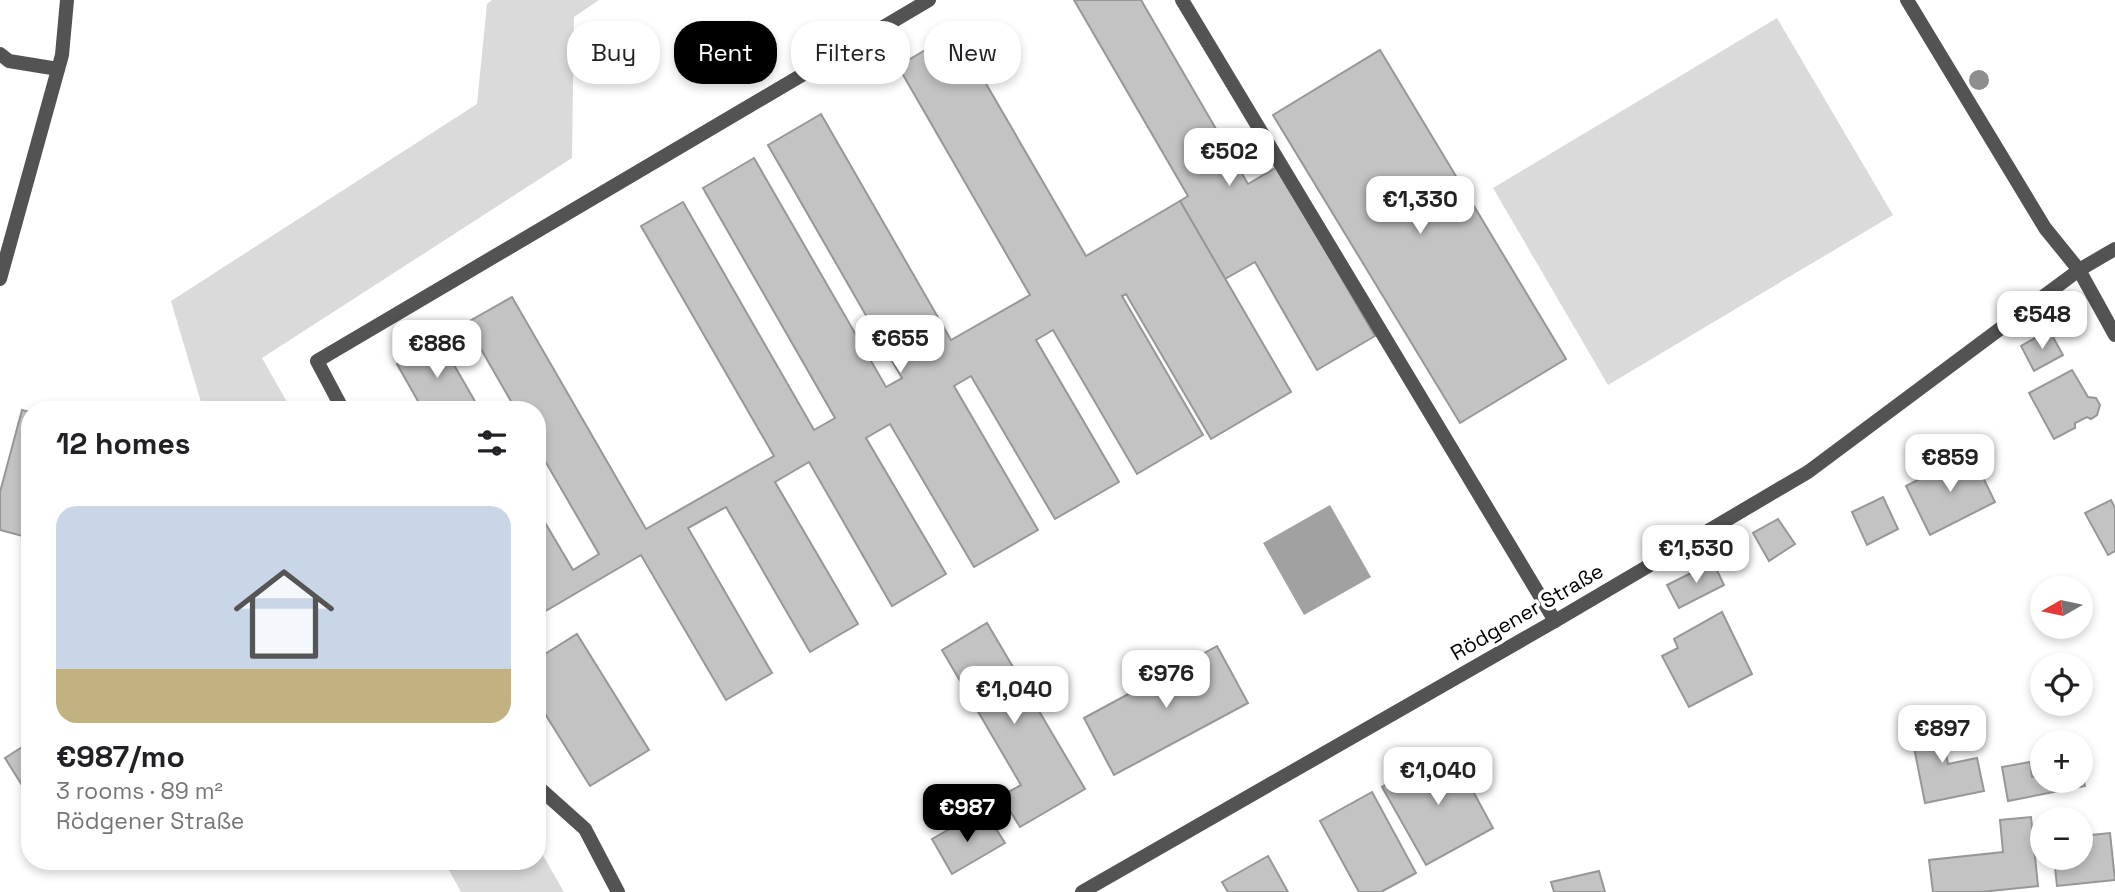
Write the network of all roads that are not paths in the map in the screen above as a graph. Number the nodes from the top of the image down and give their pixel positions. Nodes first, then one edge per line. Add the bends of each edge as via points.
1 (67, 0) edge
2 (929, 0) edge
3 (1182, 0) edge
4 (1907, 0) edge
5 (0, 54) edge
6 (58, 69) junction
7 (2115, 249) edge
8 (2079, 270) junction
9 (0, 279) edge
10 (2115, 335) edge
11 (338, 401) edge
12 (1555, 621) junction
13 (546, 794) edge
14 (618, 892) edge
15 (1082, 892) edge

1 - 6 street
2 - 11 street via 317,361
3 - 12 street
4 - 8 street via 2045,228
5 - 6 street via 9,61
6 - 9 street
7 - 8 street, Rödgener Straße
8 - 10 street
8 - 12 street, Rödgener Straße via 1808,472
12 - 15 street, Rödgener Straße
13 - 14 street via 584,829

